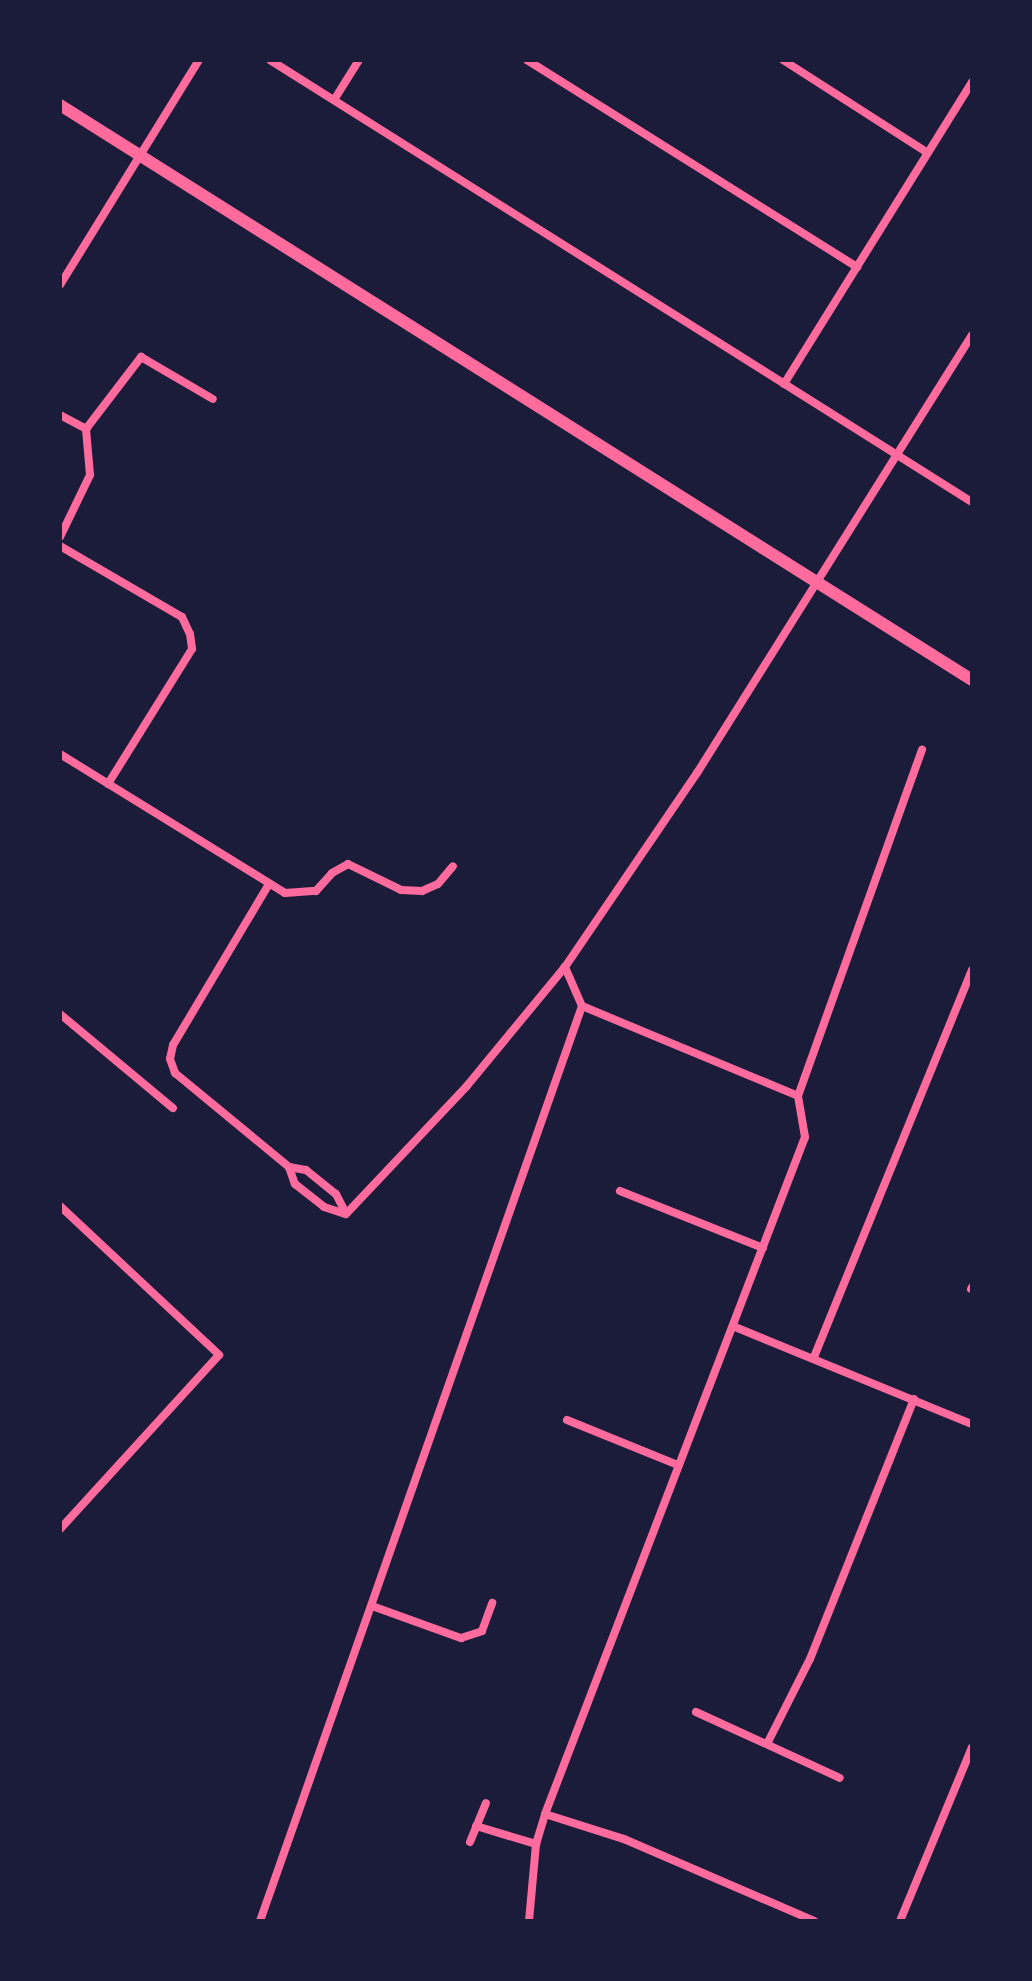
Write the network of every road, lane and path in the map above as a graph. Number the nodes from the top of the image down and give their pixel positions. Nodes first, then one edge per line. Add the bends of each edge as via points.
1 (199, 60) edge
2 (270, 60) edge
3 (359, 60) edge
4 (527, 60) edge
5 (783, 60) edge
6 (972, 82) edge
7 (334, 100) junction
8 (60, 105) edge
9 (928, 153) junction
10 (138, 156) junction
11 (857, 267) junction
12 (60, 285) edge
13 (972, 335) edge
14 (784, 384) junction
15 (213, 399) dead end
16 (60, 415) edge
17 (86, 429) junction
18 (896, 456) junction
19 (972, 502) edge
20 (60, 537) edge
21 (60, 546) edge
22 (817, 583) junction
23 (972, 680) edge
24 (922, 749) dead end
25 (60, 754) edge
26 (108, 784) junction
27 (453, 866) dead end
28 (269, 884) junction
29 (565, 967) junction
30 (972, 970) edge
31 (582, 1006) junction
32 (60, 1014) edge
33 (798, 1096) junction
34 (173, 1108) dead end
35 (289, 1167) junction
36 (620, 1191) dead end
37 (60, 1206) edge
38 (346, 1214) junction
39 (763, 1248) junction
40 (735, 1327) junction
41 (814, 1357) junction
42 (914, 1399) junction
43 (567, 1420) dead end
44 (972, 1424) edge
45 (678, 1465) junction
46 (60, 1529) edge
47 (492, 1603) dead end
48 (372, 1606) junction
49 (696, 1712) dead end
50 (768, 1742) junction
51 (972, 1747) edge
52 (840, 1778) dead end
53 (486, 1803) dead end
54 (545, 1814) junction
55 (476, 1826) junction
56 (470, 1842) dead end
57 (536, 1844) junction
58 (260, 1921) edge
59 (529, 1921) edge
60 (814, 1921) edge
61 (900, 1921) edge

1 - 10 street
2 - 7 street
3 - 7 street
4 - 11 street
5 - 9 street
6 - 9 street
7 - 14 street
8 - 10 street
9 - 11 street
10 - 12 street
10 - 22 street
11 - 14 street
13 - 18 street
14 - 18 street
15 - 17 street via 141,357
16 - 17 street
17 - 20 street via 87,489
18 - 19 street
18 - 22 street
21 - 26 street via 182,617 192,649
22 - 23 street
22 - 29 street
24 - 33 street
25 - 26 street
26 - 28 street
27 - 28 street via 438,884 422,891 401,890 348,864 310,893 285,893
28 - 35 street via 173,1045 170,1059 175,1073
29 - 31 street
29 - 38 street via 466,1087
30 - 41 street
31 - 33 street
31 - 48 street
32 - 34 street
33 - 39 street via 805,1137
35 - 38 street via 295,1184 314,1200
35 - 38 street via 306,1170 336,1194
36 - 39 street
37 - 46 street via 219,1355
39 - 40 street
40 - 41 street
40 - 45 street
41 - 42 street
42 - 44 street
42 - 50 street via 810,1659
43 - 45 street
45 - 54 street
47 - 48 street via 482,1631 461,1638
48 - 58 street
49 - 50 street
50 - 52 street
51 - 61 street
53 - 55 street
54 - 57 street
54 - 60 street via 624,1839
55 - 56 street
55 - 57 street
57 - 59 street

